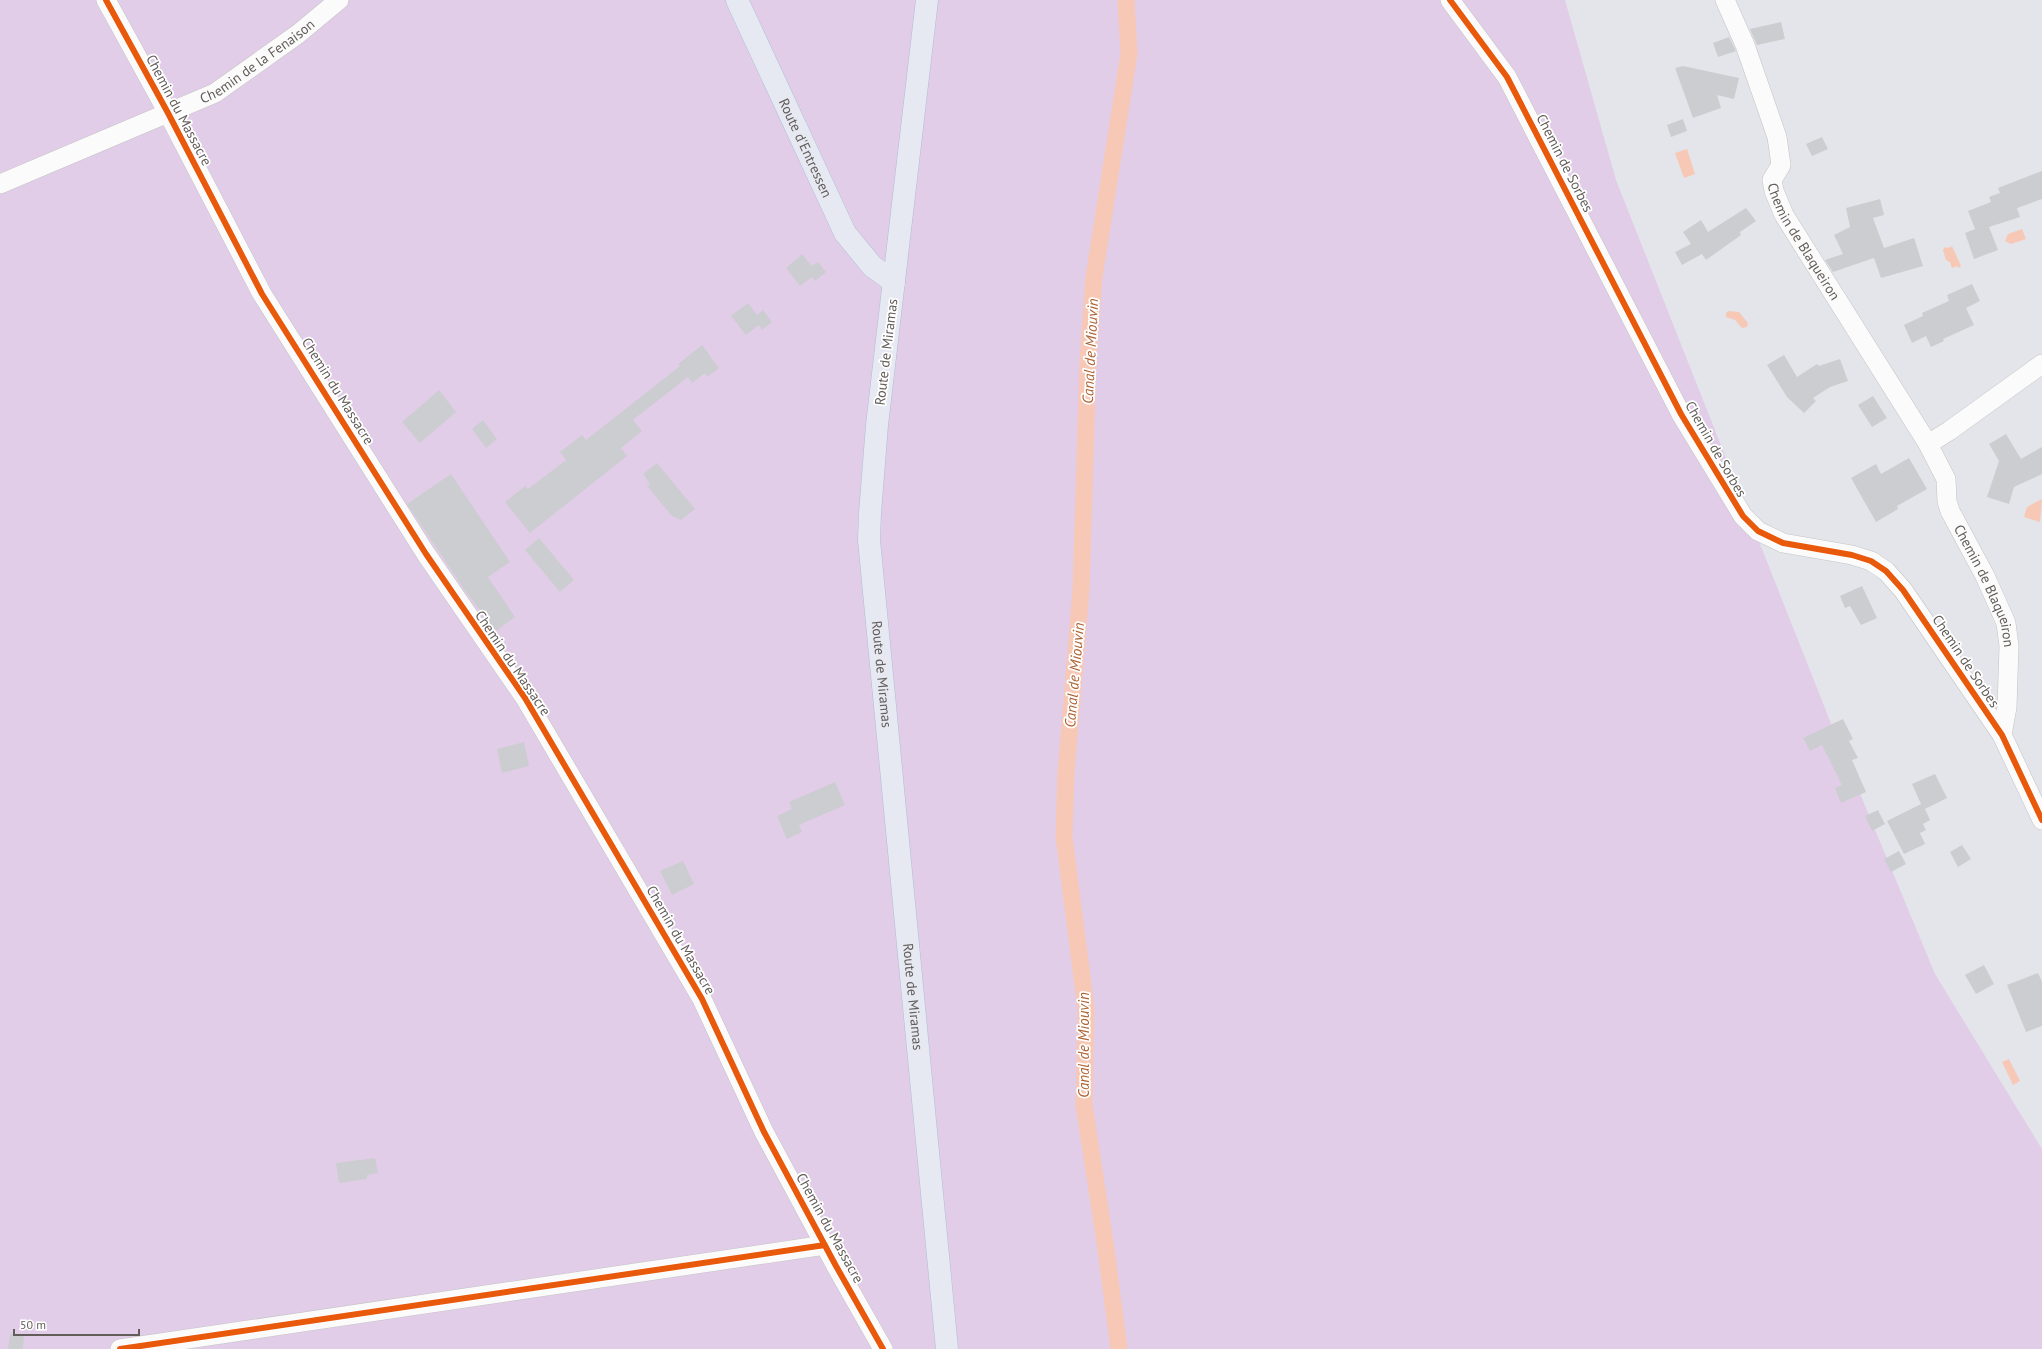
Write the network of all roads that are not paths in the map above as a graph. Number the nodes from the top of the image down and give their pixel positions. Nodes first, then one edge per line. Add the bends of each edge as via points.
1 (106, 0) edge
2 (339, 0) edge
3 (737, 0) edge
4 (927, 0) edge
5 (1450, 0) edge
6 (1725, 0) edge
7 (168, 113) junction
8 (0, 184) edge
9 (894, 282) junction
10 (2042, 364) edge
11 (1928, 444) junction
12 (2002, 736) junction
13 (2042, 820) edge
14 (825, 1245) junction
15 (120, 1349) edge
16 (883, 1349) edge
17 (947, 1349) edge

1 - 7 street, Chemin du Massacre
2 - 7 street, Chemin de la Fenaison via 298,34 215,93
3 - 9 main road, Route d'Entressen via 845,233 872,266
4 - 9 main road, Route de Miramas
5 - 12 street, Chemin de Sorbes via 1507,77 1681,414 1743,516 1758,531 1770,538 1852,555 1871,561 1886,571 1903,590
6 - 11 street, Chemin de Blaqueiron via 1745,46 1778,137 1780,165 1772,180 1784,214
7 - 8 street, Chemin de la Fenaison
7 - 14 street, Chemin du Massacre via 262,294 426,554 525,698 702,999 764,1132
9 - 17 main road, Route de Miramas via 874,463 869,540
10 - 11 street
11 - 12 street, Chemin de Blaqueiron via 1946,480 1950,511 1985,576 2006,623 2009,646 2007,707
12 - 13 street, Chemin de Sorbes
14 - 15 street
14 - 16 street, Chemin du Massacre

